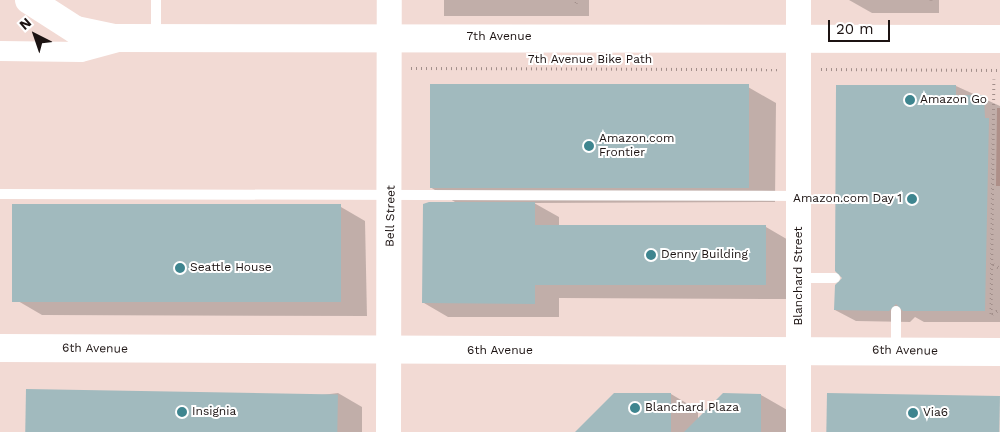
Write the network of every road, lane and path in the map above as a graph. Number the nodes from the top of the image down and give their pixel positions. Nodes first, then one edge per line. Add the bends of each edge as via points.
1 (28, 0) edge
2 (156, 0) edge
3 (390, 0) edge
4 (798, 0) edge
5 (389, 36) junction
6 (145, 38) junction
7 (798, 38) junction
8 (1000, 39) edge
9 (0, 51) edge
10 (406, 68) dead end
11 (780, 69) dead end
12 (816, 69) dead end
13 (1000, 70) edge
14 (994, 79) dead end
15 (0, 194) edge
16 (391, 195) junction
17 (798, 196) junction
18 (993, 205) junction
19 (1000, 205) edge
20 (993, 263) junction
21 (1000, 268) edge
22 (799, 278) junction
23 (835, 278) dead end
24 (1000, 309) edge
25 (896, 311) dead end
26 (0, 348) edge
27 (799, 349) junction
28 (896, 350) junction
29 (388, 351) junction
30 (1000, 352) edge
31 (388, 432) edge
32 (798, 432) edge

1 - 6 main road via 76,30
2 - 6 lane
3 - 5 street, Bell Street
4 - 7 street, Blanchard Street
5 - 6 main road, 7th Avenue
5 - 7 main road, 7th Avenue
5 - 16 street, Bell Street
6 - 9 street, 7th Avenue via 81,52
7 - 8 main road, 7th Avenue
7 - 17 street, Blanchard Street
10 - 11 path, 7th Avenue Bike Path
12 - 13 path
14 - 18 path via 991,123
15 - 16 lane
16 - 17 lane
16 - 29 street, Bell Street
17 - 22 street, Blanchard Street
18 - 19 path
18 - 20 path
20 - 21 path
20 - 24 path via 991,314
22 - 23 lane
22 - 27 street, Blanchard Street
25 - 28 lane
26 - 29 main road, 6th Avenue
27 - 28 main road, 6th Avenue
27 - 29 main road, 6th Avenue
27 - 32 street, Blanchard Street
28 - 30 main road, 6th Avenue
29 - 31 street, Bell Street

